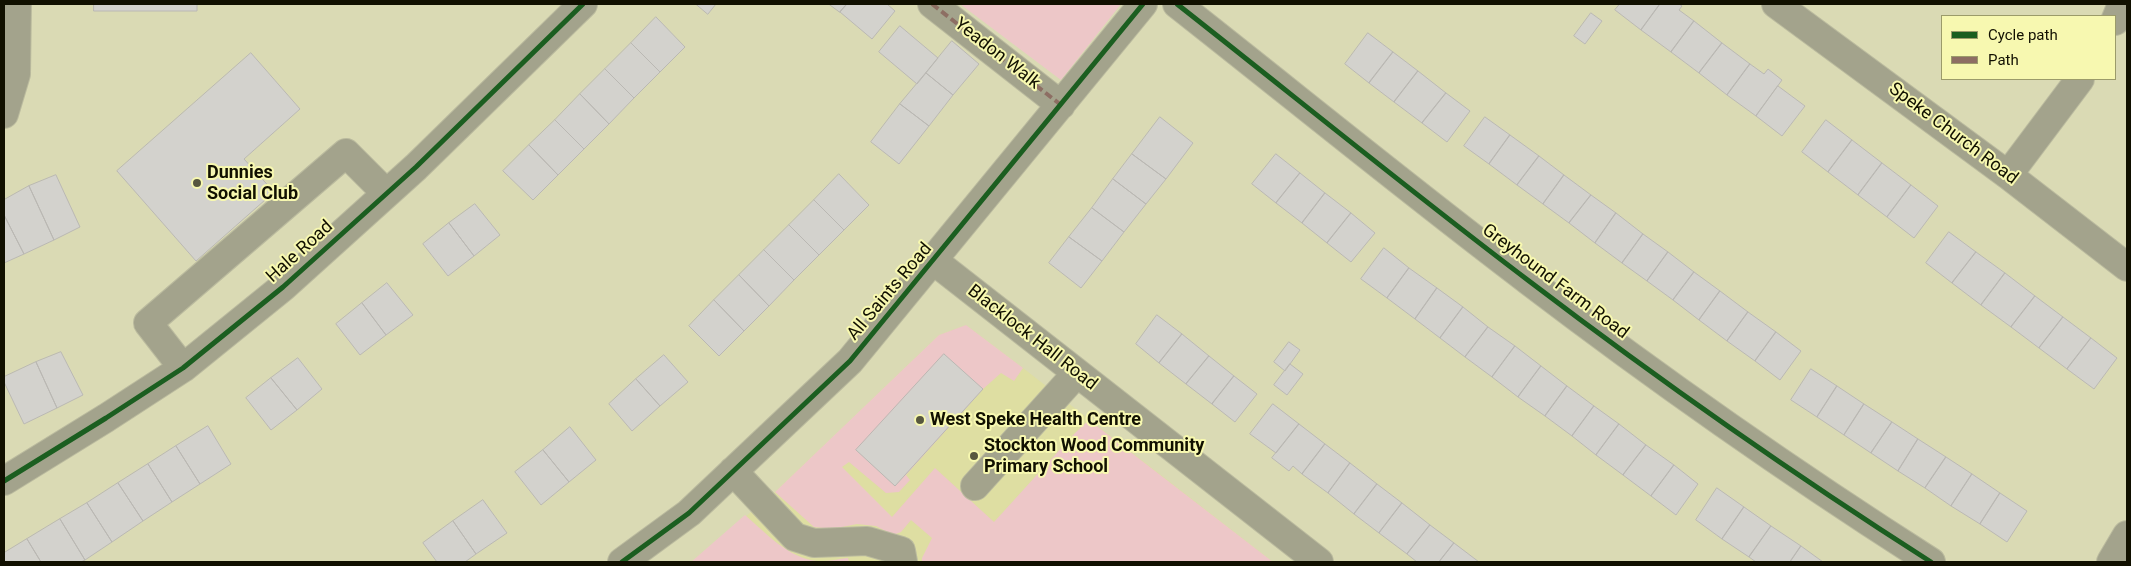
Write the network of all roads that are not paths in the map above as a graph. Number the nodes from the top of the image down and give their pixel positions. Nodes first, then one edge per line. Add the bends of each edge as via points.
1 (17, 4) edge
2 (583, 4) edge
3 (932, 4) edge
4 (1144, 4) edge
5 (1177, 4) edge
6 (1776, 4) edge
7 (2122, 4) edge
8 (2116, 19) edge
9 (2079, 80) edge
10 (1061, 105) junction
11 (4, 114) edge
12 (2008, 175) junction
13 (386, 193) junction
14 (934, 261) junction
15 (2127, 267) edge
16 (183, 368) junction
17 (1077, 373) junction
18 (733, 472) junction
19 (4, 481) edge
20 (975, 486) dead end
21 (2127, 536) edge
22 (622, 562) edge
23 (903, 562) edge
24 (1319, 562) edge
25 (1930, 562) edge
26 (2111, 562) edge

1 - 11 street via 16,74
2 - 13 street, Hale Road
3 - 10 street, Yeadon Walk
4 - 10 street, All Saints Road
5 - 25 street, Greyhound Farm Road via 1528,280 1758,447
6 - 12 street, Speke Church Road
7 - 8 street
9 - 12 street
10 - 14 street, All Saints Road
12 - 15 street, Speke Church Road
13 - 16 street, Hale Road via 283,287
13 - 16 street via 346,153 148,323
14 - 17 street, Blacklock Hall Road
14 - 18 street, All Saints Road via 850,361
16 - 19 street, Hale Road
17 - 20 street
17 - 24 street, Blacklock Hall Road
18 - 22 street, All Saints Road via 689,514
18 - 23 street via 795,537 814,543 867,541 900,551
21 - 26 street

